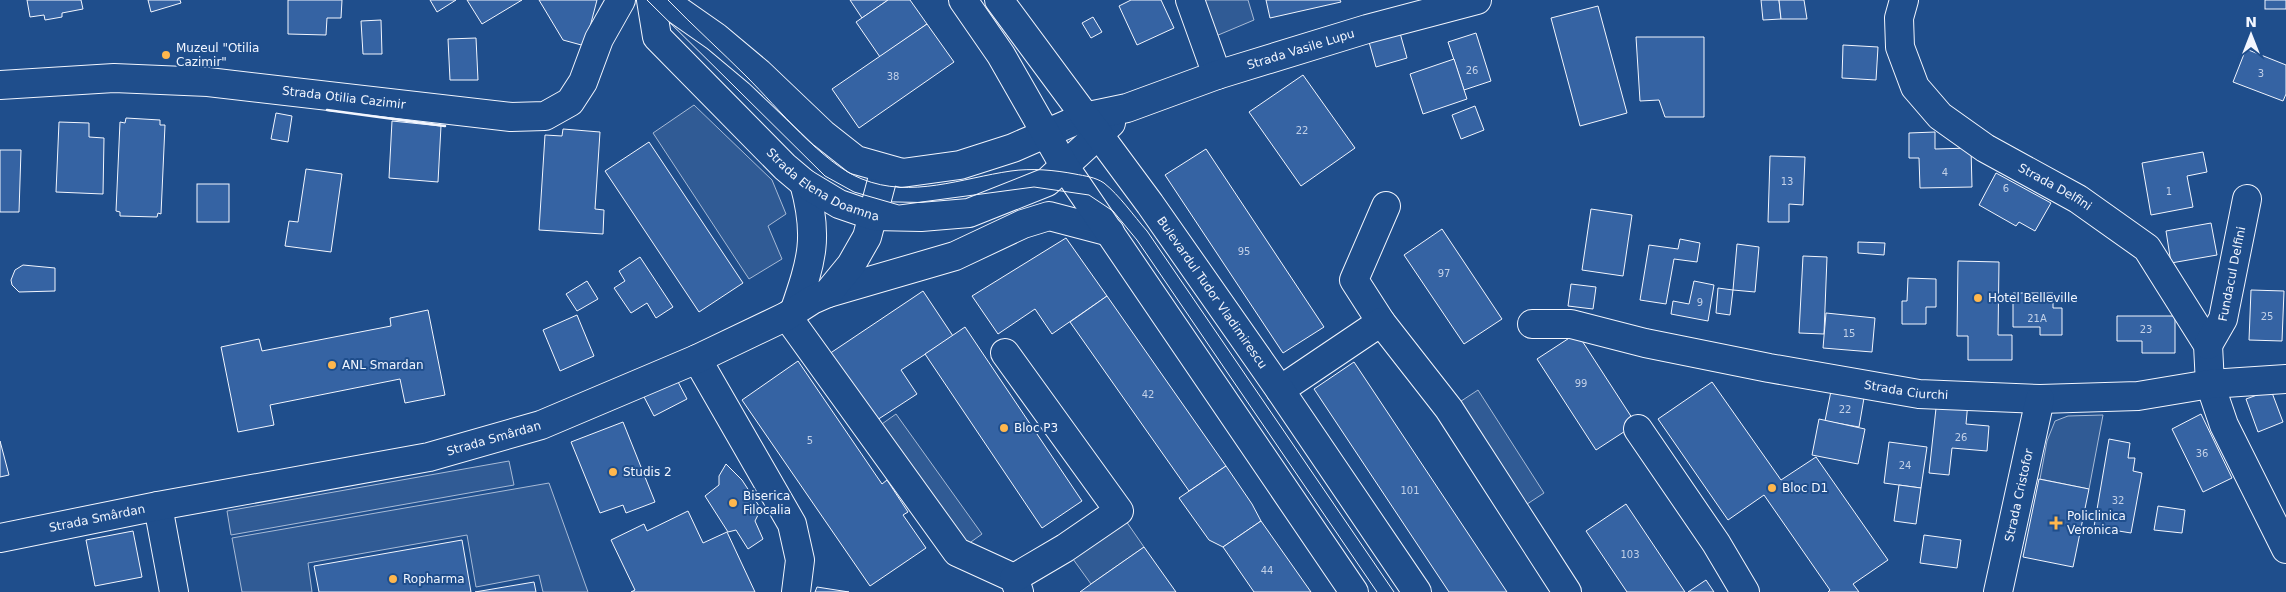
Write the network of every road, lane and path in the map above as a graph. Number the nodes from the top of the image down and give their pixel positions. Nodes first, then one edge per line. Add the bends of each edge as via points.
1 (621, 0) edge
2 (651, 0) edge
3 (663, 0) edge
4 (964, 0) edge
5 (999, 0) edge
6 (1190, 0) edge
7 (1477, 0) edge
8 (1904, 0) edge
9 (1217, 74) junction
10 (0, 85) edge
11 (1091, 126) junction
12 (1046, 134) junction
13 (1065, 167) junction
14 (885, 169) junction
15 (804, 183) junction
16 (2247, 199) dead end
17 (1386, 206) dead end
18 (874, 216) junction
19 (1110, 232) junction
20 (828, 293) junction
21 (791, 314) junction
22 (1382, 322) junction
23 (1532, 324) dead end
24 (2208, 345) junction
25 (1005, 353) dead end
26 (697, 359) junction
27 (2286, 379) edge
28 (2210, 384) junction
29 (1280, 390) junction
30 (2040, 399) junction
31 (1638, 429) dead end
32 (158, 506) junction
33 (0, 538) edge
34 (2286, 549) edge
35 (1016, 585) edge
36 (174, 592) edge
37 (796, 592) edge
38 (1354, 592) edge
39 (1417, 592) edge
40 (1567, 592) edge
41 (1745, 592) edge
42 (1998, 592) edge

1 - 10 street, Strada Otilia Cazimir via 599,39 583,82 570,102 545,116 511,116 208,82 114,78
2 - 15 street, Strada Elena Doamna via 657,37
3 - 14 street via 723,43 856,160
4 - 12 street via 1001,55
5 - 11 street, Bulevardul Tudor Vladimirescu
6 - 9 street
7 - 9 street, Strada Vasile Lupu
8 - 24 street, Strada Delfini via 1899,18 1900,47 1915,87 1940,116 1985,148 2078,199 2147,248
9 - 11 street, Strada Vasile Lupu via 1127,108
11 - 12 street
11 - 13 street
11 - 29 street, Bulevardul Tudor Vladimirescu via 1150,204
12 - 13 street
12 - 14 street via 960,165 902,173
13 - 18 street, Strada Elena Doamna via 1047,182 970,213
13 - 19 street
14 - 18 street, Strada Smârdan
15 - 18 street, Strada Elena Doamna via 839,204
15 - 21 street via 814,225 812,248
16 - 24 street, Fundacul Delfini via 2223,319
17 - 22 street via 1354,280
18 - 20 street, Strada Smârdan via 867,237
19 - 20 street via 1049,216 1023,224 954,256
19 - 38 street
20 - 21 street, Strada Smârdan
21 - 26 street, Strada Smârdan
21 - 35 street via 957,552 989,565
22 - 29 street
22 - 40 street via 1449,409
23 - 30 street, Strada Ciurchi via 1571,324 1759,366 1919,394
24 - 28 street, Strada Delfini
25 - 35 street via 1119,511
26 - 32 street, Strada Smârdan via 541,425 430,457
26 - 37 street via 792,524 800,560
27 - 28 street, Strada Ciurchi
28 - 30 street, Strada Ciurchi via 2138,396
28 - 34 street, Strada Delfini via 2224,425
29 - 39 street, Bulevardul Tudor Vladimirescu
30 - 42 street, Strada Cristofor
31 - 41 street via 1716,543
32 - 33 street, Strada Smârdan
32 - 36 street

